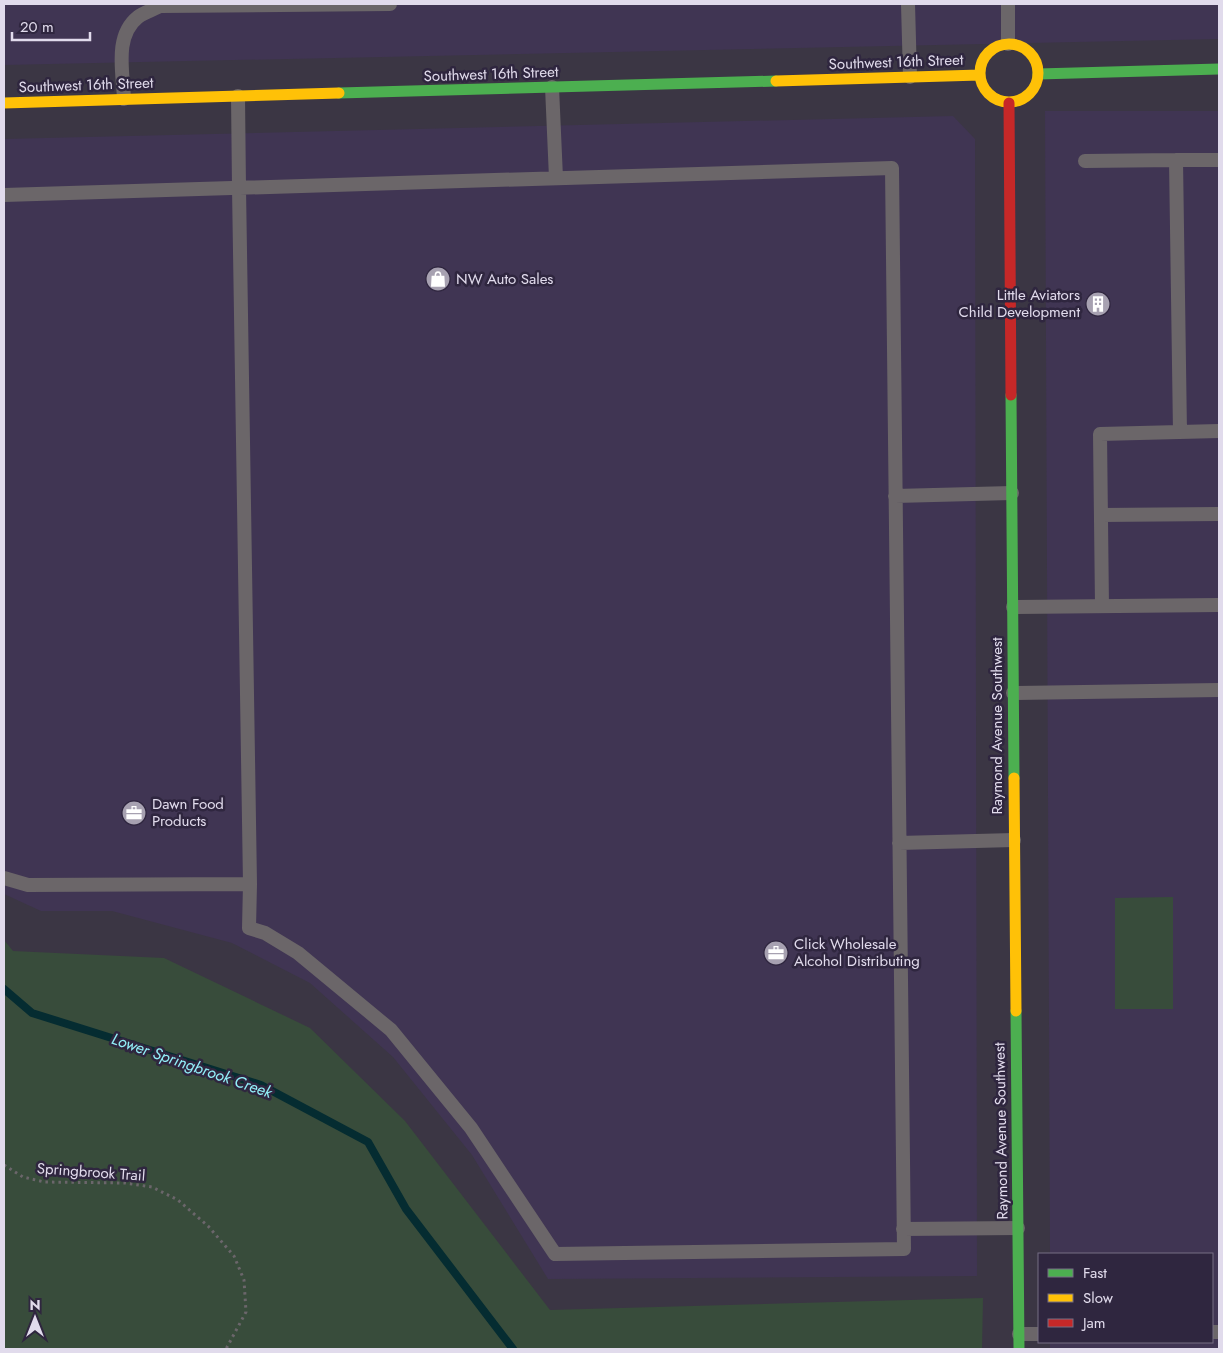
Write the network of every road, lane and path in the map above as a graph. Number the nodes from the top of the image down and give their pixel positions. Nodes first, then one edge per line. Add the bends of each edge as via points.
1 (342, 4) edge
2 (390, 4) edge
3 (908, 4) edge
4 (1008, 4) edge
5 (1008, 44) junction
6 (1219, 70) edge
7 (1038, 74) junction
8 (980, 75) junction
9 (910, 77) junction
10 (552, 87) junction
11 (238, 96) junction
12 (124, 99) junction
13 (1009, 102) junction
14 (4, 103) edge
15 (1176, 160) junction
16 (1219, 160) edge
17 (1085, 161) dead end
18 (556, 178) junction
19 (240, 188) junction
20 (4, 196) edge
21 (1219, 431) edge
22 (1180, 432) junction
23 (1012, 493) junction
24 (895, 496) junction
25 (1219, 514) edge
26 (1101, 515) junction
27 (1219, 605) edge
28 (1102, 606) junction
29 (1013, 607) junction
30 (1219, 690) edge
31 (1013, 693) junction
32 (1014, 840) junction
33 (899, 843) junction
34 (4, 878) edge
35 (250, 884) junction
36 (4, 1165) edge
37 (1018, 1228) junction
38 (903, 1229) junction
39 (1019, 1334) junction
40 (1038, 1334) edge
41 (226, 1349) edge
42 (1019, 1349) edge

1 - 2 lane
1 - 12 lane via 160,6 139,16 128,28 122,45
3 - 9 lane
4 - 5 lane
5 - 7 street via 1017,45 1032,56
5 - 8 street, Southwest 16th Street via 991,50 984,57
6 - 7 street
7 - 13 street via 1032,91 1018,101
8 - 9 street, Southwest 16th Street
8 - 13 street, Southwest 16th Street via 981,84 992,97
9 - 10 street, Southwest 16th Street
10 - 11 street, Southwest 16th Street
10 - 18 lane
11 - 12 street, Southwest 16th Street
11 - 19 lane
12 - 14 street, Southwest 16th Street
13 - 23 street, Raymond Avenue Southwest
15 - 16 lane
15 - 17 lane
15 - 22 lane
18 - 19 lane
18 - 24 lane via 892,168
19 - 20 lane
19 - 35 lane
21 - 22 lane
22 - 26 lane via 1100,434
23 - 24 lane
23 - 29 street, Raymond Avenue Southwest
24 - 33 lane
25 - 26 lane
26 - 28 lane
27 - 28 lane
28 - 29 lane
29 - 31 street, Raymond Avenue Southwest
30 - 31 lane
31 - 32 street, Raymond Avenue Southwest
32 - 33 lane
32 - 37 street, Raymond Avenue Southwest
33 - 38 lane
34 - 35 lane via 28,885
35 - 38 lane via 249,928 265,933 298,953 390,1030 471,1128 555,1254 904,1249
36 - 41 path, Springbrook Trail via 23,1177 44,1182 125,1183 152,1187 178,1200 208,1226 234,1256 244,1280 246,1312
37 - 38 lane
37 - 39 street, Raymond Avenue Southwest
39 - 40 lane
39 - 42 street, Raymond Avenue Southwest

